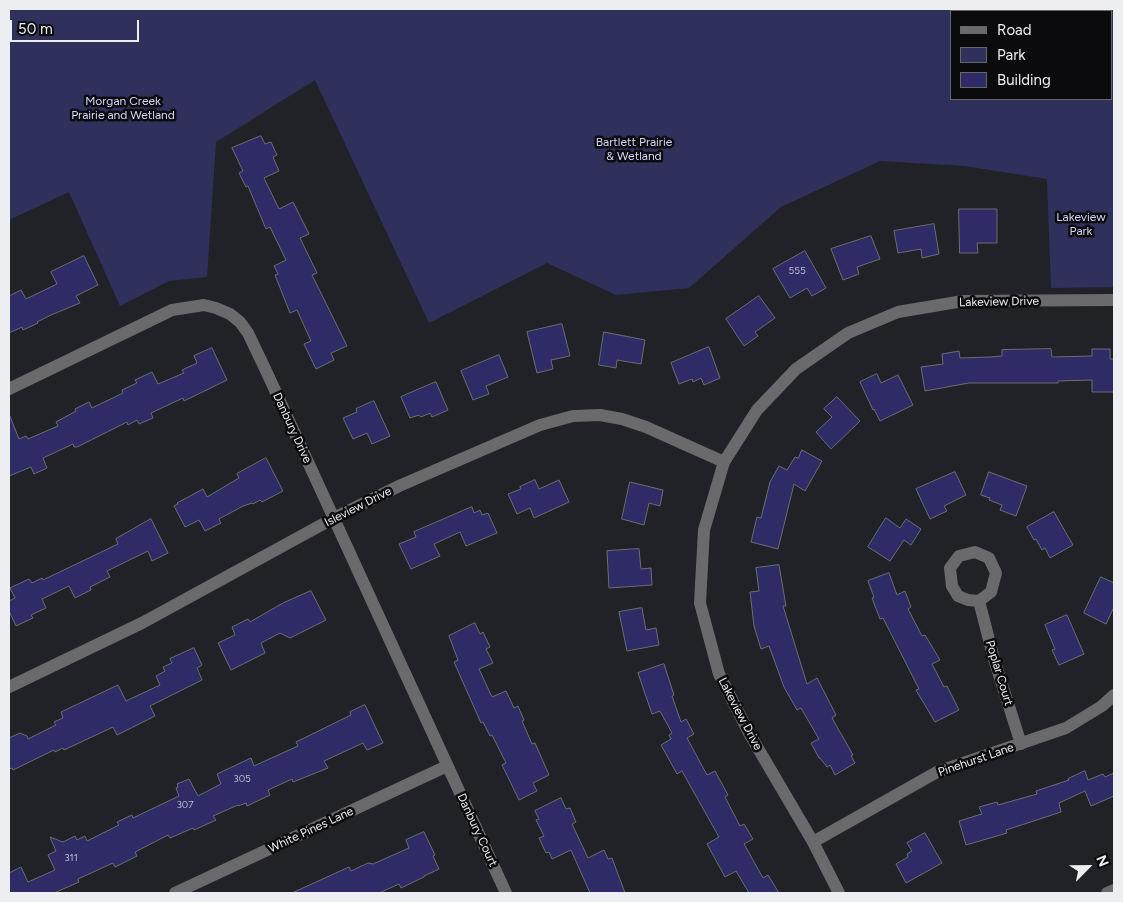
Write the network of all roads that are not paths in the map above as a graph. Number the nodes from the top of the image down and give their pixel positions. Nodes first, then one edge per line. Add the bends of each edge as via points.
1 (1114, 300) edge
2 (9, 389) edge
3 (724, 462) junction
4 (334, 518) junction
5 (979, 601) dead end
6 (9, 687) edge
7 (1114, 695) edge
8 (1021, 744) junction
9 (448, 766) junction
10 (813, 842) junction
11 (1114, 890) edge
12 (175, 893) edge
13 (506, 893) edge
14 (839, 893) edge
15 (1107, 893) edge

1 - 3 street, Lakeview Drive via 963,301 898,312 848,333 796,369 757,410
2 - 4 street, Danbury Drive via 172,310 204,305 216,308 230,314 248,333
3 - 4 street, Isleview Drive via 622,419 600,415 573,416 540,425
3 - 10 street, Lakeview Drive via 704,530 700,602 719,674 749,733
4 - 6 street, Isleview Drive via 142,623
4 - 9 street, Danbury Drive
5 - 8 street, Poplar Court
7 - 8 street, Pinehurst Lane via 1066,728
8 - 10 street, Pinehurst Lane via 938,772
9 - 12 street, White Pines Lane
9 - 13 street, Danbury Court
10 - 14 street, Lakeview Drive
11 - 15 street

